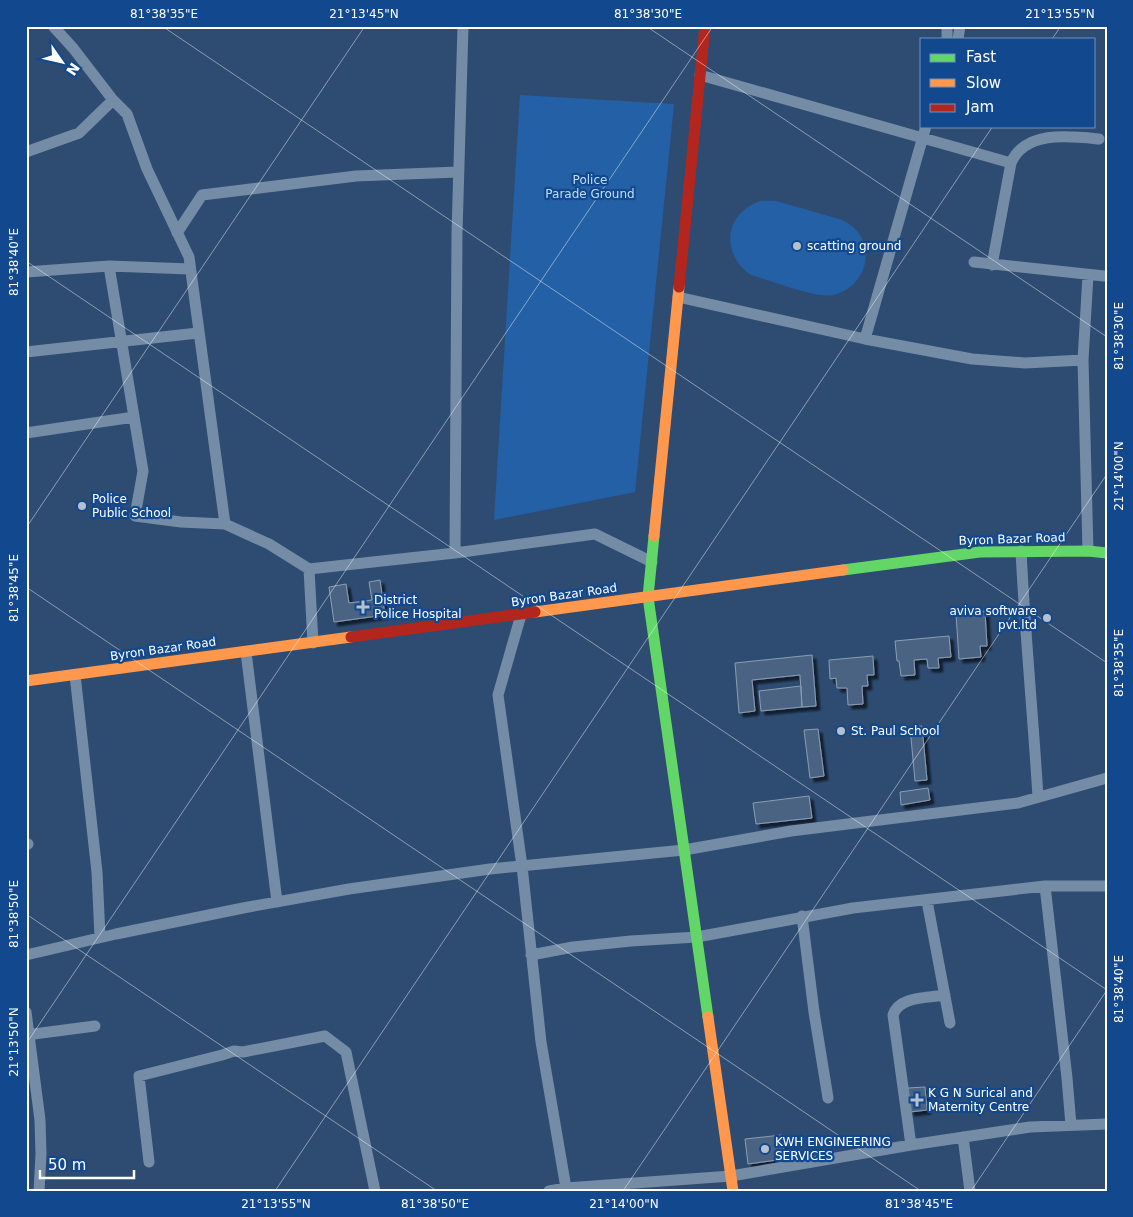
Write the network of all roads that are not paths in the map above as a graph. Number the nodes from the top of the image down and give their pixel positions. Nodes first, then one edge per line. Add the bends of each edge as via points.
1 (53, 26) edge
2 (463, 26) edge
3 (705, 26) edge
4 (700, 75) junction
5 (112, 100) junction
6 (925, 128) edge
7 (922, 138) junction
8 (1099, 139) dead end
9 (26, 152) edge
10 (1011, 163) junction
11 (458, 172) junction
12 (177, 233) junction
13 (974, 262) dead end
14 (992, 265) junction
15 (109, 266) junction
16 (190, 269) junction
17 (26, 272) edge
18 (1088, 274) junction
19 (1104, 276) dead end
20 (678, 297) junction
21 (198, 333) junction
22 (865, 339) junction
23 (121, 341) junction
24 (26, 352) edge
25 (1082, 360) junction
26 (134, 417) junction
27 (26, 433) edge
28 (225, 524) junction
29 (1021, 551) junction
30 (1088, 551) junction
31 (455, 553) junction
32 (1107, 553) edge
33 (652, 562) junction
34 (309, 569) junction
35 (648, 597) junction
36 (521, 615) junction
37 (313, 643) junction
38 (246, 652) junction
39 (76, 675) junction
40 (26, 681) edge
41 (1107, 778) edge
42 (1038, 797) junction
43 (684, 850) junction
44 (522, 866) junction
45 (1044, 886) junction
46 (1107, 886) edge
47 (927, 901) junction
48 (276, 902) junction
49 (802, 916) junction
50 (697, 937) junction
51 (100, 938) junction
52 (26, 955) edge
53 (531, 955) junction
54 (945, 995) junction
55 (26, 1012) edge
56 (950, 1023) dead end
57 (96, 1026) dead end
58 (28, 1035) edge
59 (828, 1098) dead end
60 (1107, 1124) edge
61 (1071, 1125) junction
62 (963, 1137) junction
63 (911, 1145) junction
64 (149, 1162) dead end
65 (731, 1176) junction
66 (566, 1188) junction
67 (39, 1191) edge
68 (375, 1191) edge
69 (549, 1191) edge
70 (733, 1191) edge
71 (970, 1191) edge

1 - 5 street
2 - 11 street
3 - 4 street
4 - 7 street
4 - 20 street
5 - 9 street via 78,133
5 - 12 street via 127,114 147,169
6 - 7 street
7 - 10 street
7 - 22 street
8 - 10 street via 1047,138 1015,153
10 - 14 street
11 - 12 street via 356,176 202,195
11 - 31 street
12 - 16 street via 189,257
13 - 14 street
14 - 18 street
15 - 16 street
15 - 17 street
15 - 23 street
16 - 21 street
18 - 19 street
18 - 25 street
20 - 22 street
20 - 33 street
21 - 23 street
21 - 28 street
22 - 25 street via 972,359 1026,362
23 - 24 street
23 - 26 street
25 - 30 street
26 - 27 street
26 - 28 street via 143,471 135,516
28 - 34 street via 269,544
29 - 30 street, Byron Bazar Road
29 - 35 street, Byron Bazar Road via 980,552
29 - 42 street
30 - 32 street, Byron Bazar Road
31 - 33 street via 596,534
31 - 34 street
33 - 35 street
34 - 37 street
35 - 36 street, Byron Bazar Road
35 - 43 street
36 - 37 street, Byron Bazar Road
36 - 44 street via 498,695
37 - 38 street, Byron Bazar Road
38 - 39 street, Byron Bazar Road
38 - 48 street
39 - 40 street, Byron Bazar Road
39 - 51 street via 97,872
41 - 42 street
42 - 43 street via 1018,803 791,831
43 - 44 street
43 - 50 street
44 - 48 street via 368,886
44 - 53 street
45 - 46 street
45 - 47 street
45 - 61 street
47 - 49 street
47 - 54 street
48 - 51 street
49 - 50 street
49 - 59 street
50 - 53 street via 621,942
50 - 65 street
51 - 52 street
53 - 66 street via 541,1042
54 - 56 street
54 - 63 street via 901,1003 894,1015
55 - 58 street
57 - 58 street
58 - 67 street via 40,1120
60 - 61 street
61 - 62 street via 1030,1126
62 - 63 street
62 - 71 street
63 - 65 street
64 - 68 street via 139,1076 234,1051 325,1036 346,1052
65 - 66 street
65 - 70 street
66 - 69 street

